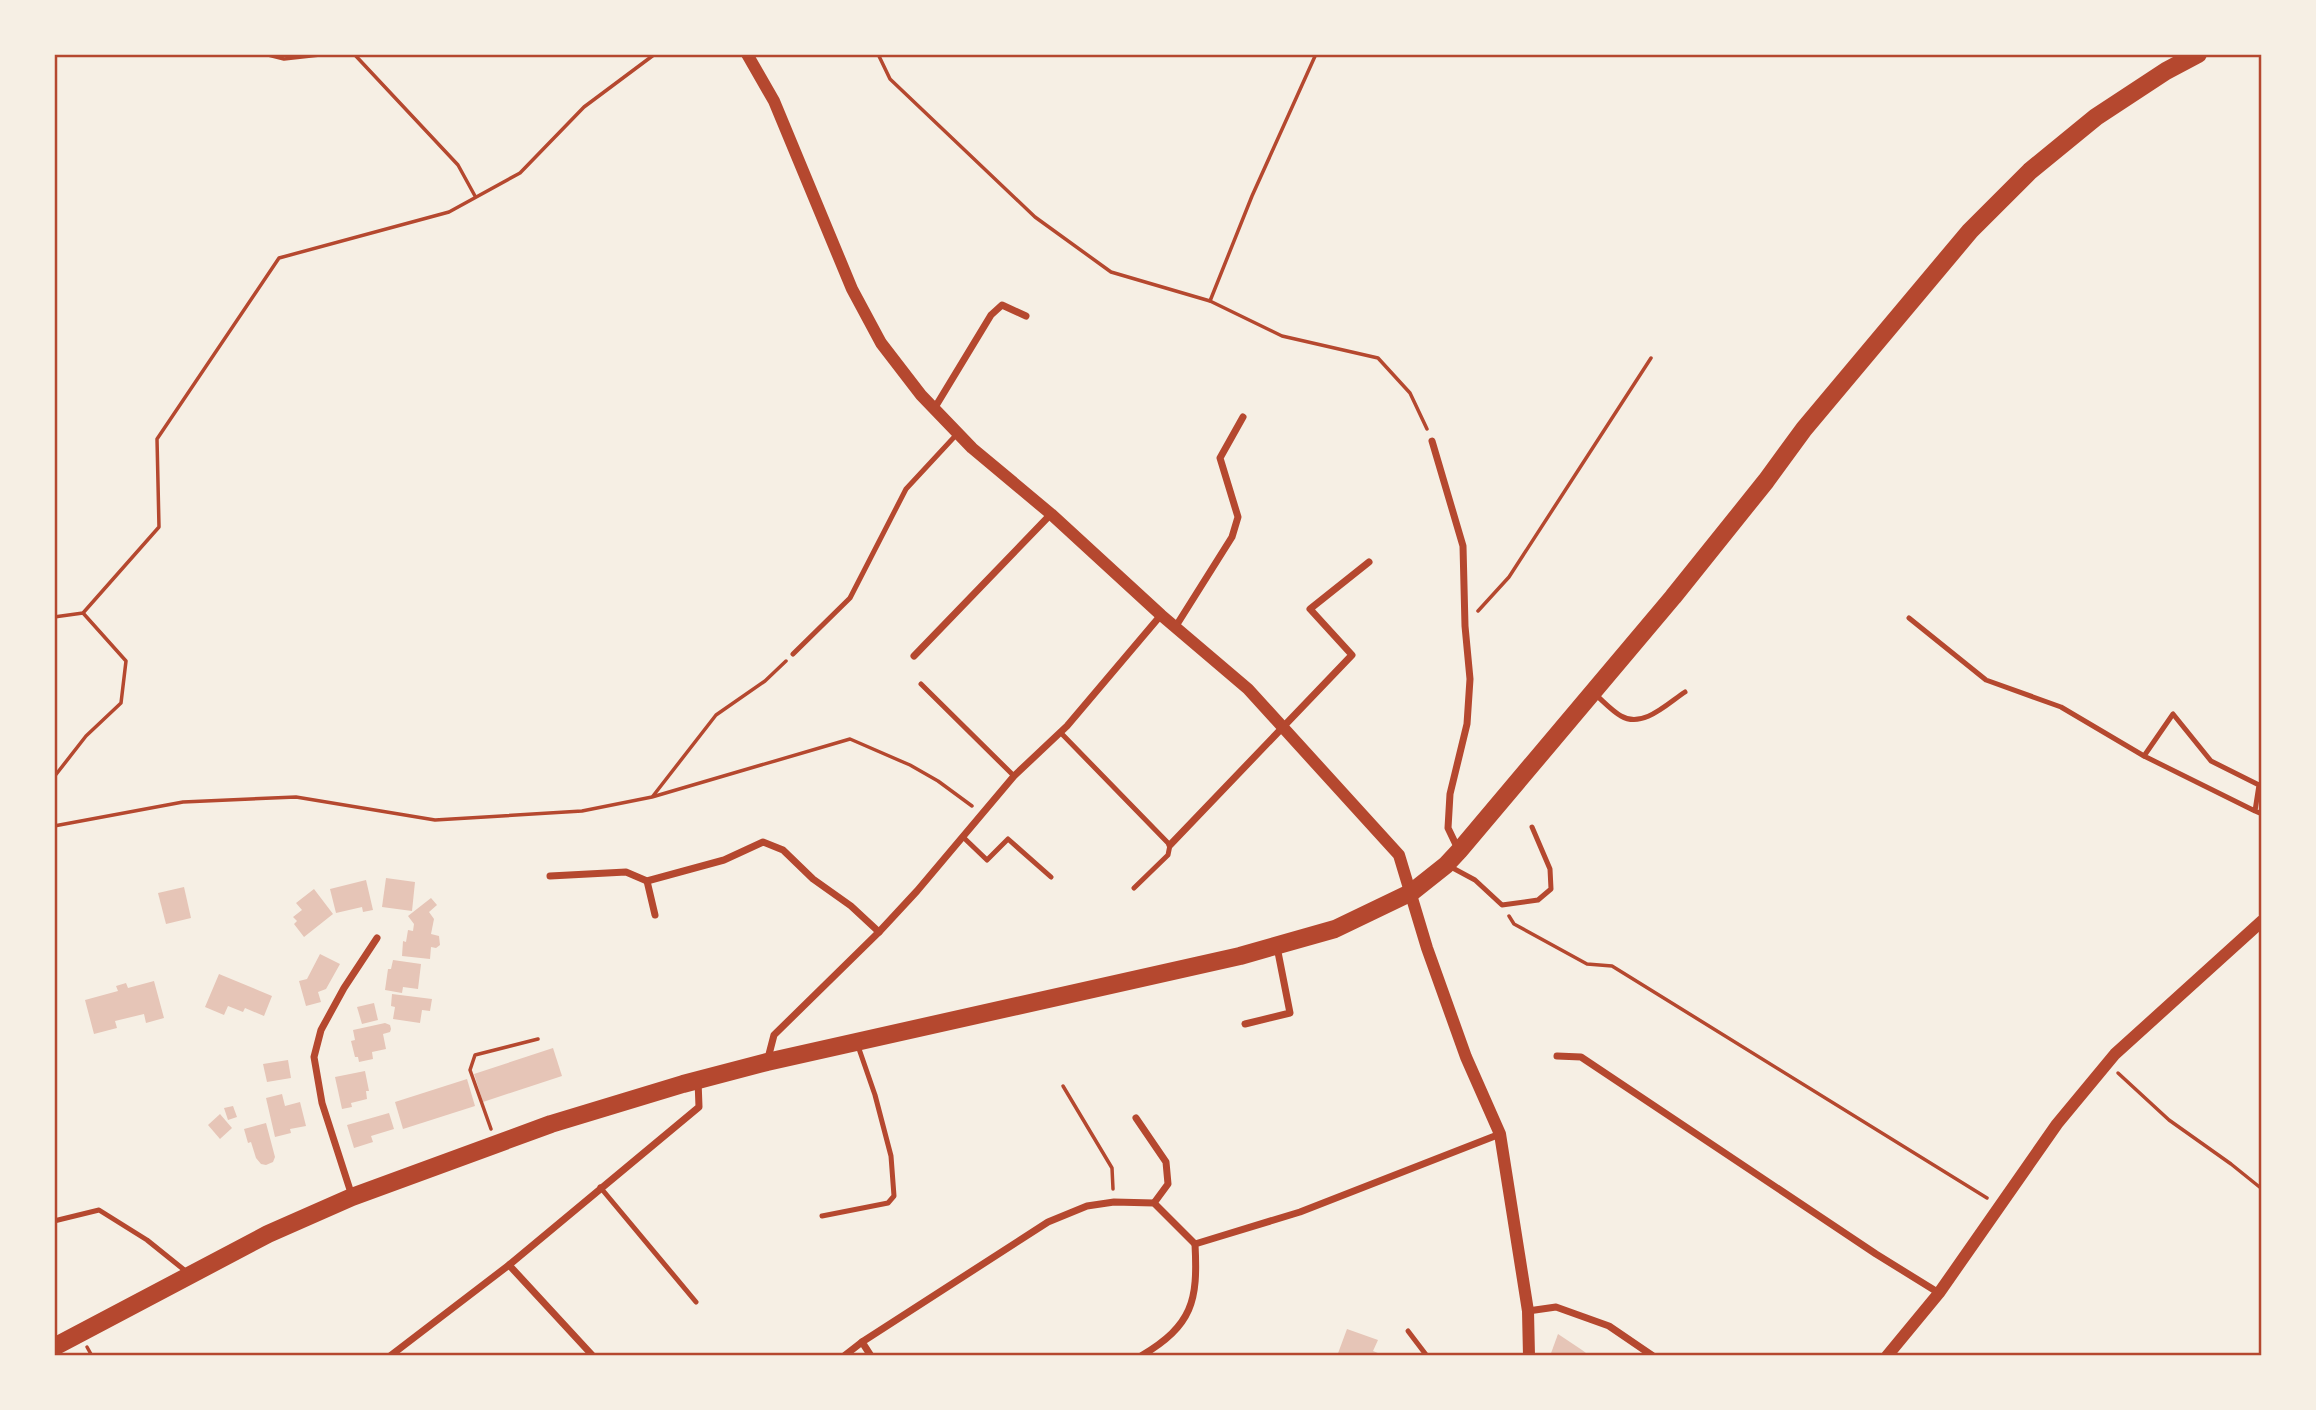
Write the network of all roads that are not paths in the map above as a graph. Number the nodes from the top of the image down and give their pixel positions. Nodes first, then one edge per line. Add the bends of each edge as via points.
1 (747, 54) edge
2 (2197, 54) edge
3 (1026, 316) dead end
4 (934, 409) junction
5 (1243, 417) dead end
6 (957, 434) junction
7 (1432, 441) road end
8 (1051, 514) junction
9 (1368, 562) dead end
10 (1161, 615) junction
11 (1909, 618) dead end
12 (1176, 626) junction
13 (793, 654) road end
14 (914, 656) dead end
15 (921, 684) dead end
16 (1593, 692) junction
17 (1685, 692) dead end
18 (1284, 727) junction
19 (1060, 732) junction
20 (2144, 755) junction
21 (1014, 776) junction
22 (2259, 812) edge
23 (1532, 827) dead end
24 (963, 837) junction
25 (1170, 845) junction
26 (1459, 851) junction
27 (1447, 865) junction
28 (550, 876) dead end
29 (1051, 877) dead end
30 (647, 881) junction
31 (1134, 888) dead end
32 (1412, 892) junction
33 (655, 915) dead end
34 (2262, 920) edge
35 (879, 932) junction
36 (377, 938) dead end
37 (1277, 946) junction
38 (1245, 1024) dead end
39 (857, 1043) junction
40 (1557, 1056) dead end
41 (767, 1062) junction
42 (698, 1080) junction
43 (1136, 1118) dead end
44 (1500, 1134) junction
45 (600, 1187) junction
46 (352, 1197) junction
47 (1154, 1203) junction
48 (822, 1216) dead end
49 (54, 1221) edge
50 (1195, 1244) junction
51 (509, 1265) junction
52 (190, 1275) junction
53 (1939, 1293) junction
54 (696, 1302) dead end
55 (1528, 1311) junction
56 (1408, 1331) dead end
57 (862, 1342) junction
58 (54, 1347) edge
59 (390, 1356) edge
60 (593, 1356) edge
61 (844, 1356) edge
62 (871, 1356) edge
63 (1142, 1356) edge
64 (1427, 1356) edge
65 (1529, 1356) edge
66 (1653, 1356) edge
67 (1887, 1356) edge

1 - 4 street via 774,101 852,289 881,343
2 - 16 highway via 2096,117 2030,171 1970,231
3 - 4 street via 1002,305 990,315
4 - 6 street
5 - 12 street via 1220,458 1238,517 1232,537
6 - 8 street
6 - 13 lane via 906,489 850,598
7 - 26 street via 1463,546 1467,724 1448,817
8 - 10 street
8 - 14 street
9 - 18 street via 1310,609 1352,655
10 - 12 street
10 - 19 street
11 - 20 lane via 1986,680 2061,707
12 - 18 street
15 - 21 lane
16 - 17 lane via 1623,718 1635,720
16 - 26 highway
18 - 25 street
18 - 32 street via 1399,855
19 - 21 street
19 - 25 lane
20 - 22 lane
20 - 22 lane via 2173,714 2211,761 2259,785
21 - 24 street
23 - 27 lane via 1550,869 1551,889 1538,900 1502,905 1475,880
24 - 29 lane via 987,860 1008,839
24 - 35 street
25 - 31 lane via 1168,855
26 - 27 highway
27 - 32 highway
28 - 30 street via 626,872
30 - 33 street
30 - 35 street via 724,860 763,842 783,850
32 - 37 highway via 1335,929
32 - 44 street via 1466,1057
34 - 53 street via 2115,1054 2057,1124
35 - 41 street via 774,1035
36 - 46 street via 321,1030 314,1057 322,1103
37 - 38 street via 1290,1013
37 - 39 highway
39 - 41 highway
39 - 48 lane via 891,1156 894,1196 888,1203
40 - 53 street via 1581,1057
41 - 42 highway
42 - 45 street via 699,1107
42 - 46 highway via 551,1124
43 - 47 street via 1166,1162 1168,1184
44 - 50 street via 1300,1212
44 - 55 street
45 - 51 street
45 - 54 lane
46 - 52 highway
47 - 50 street
47 - 57 street via 1087,1206 1048,1222
49 - 52 lane via 99,1210
50 - 63 street via 1194,1299 1181,1325
51 - 59 street
51 - 60 street
52 - 58 highway
53 - 67 street
55 - 65 street
55 - 66 street via 1556,1307 1609,1326
56 - 64 lane
57 - 61 street
57 - 62 street

